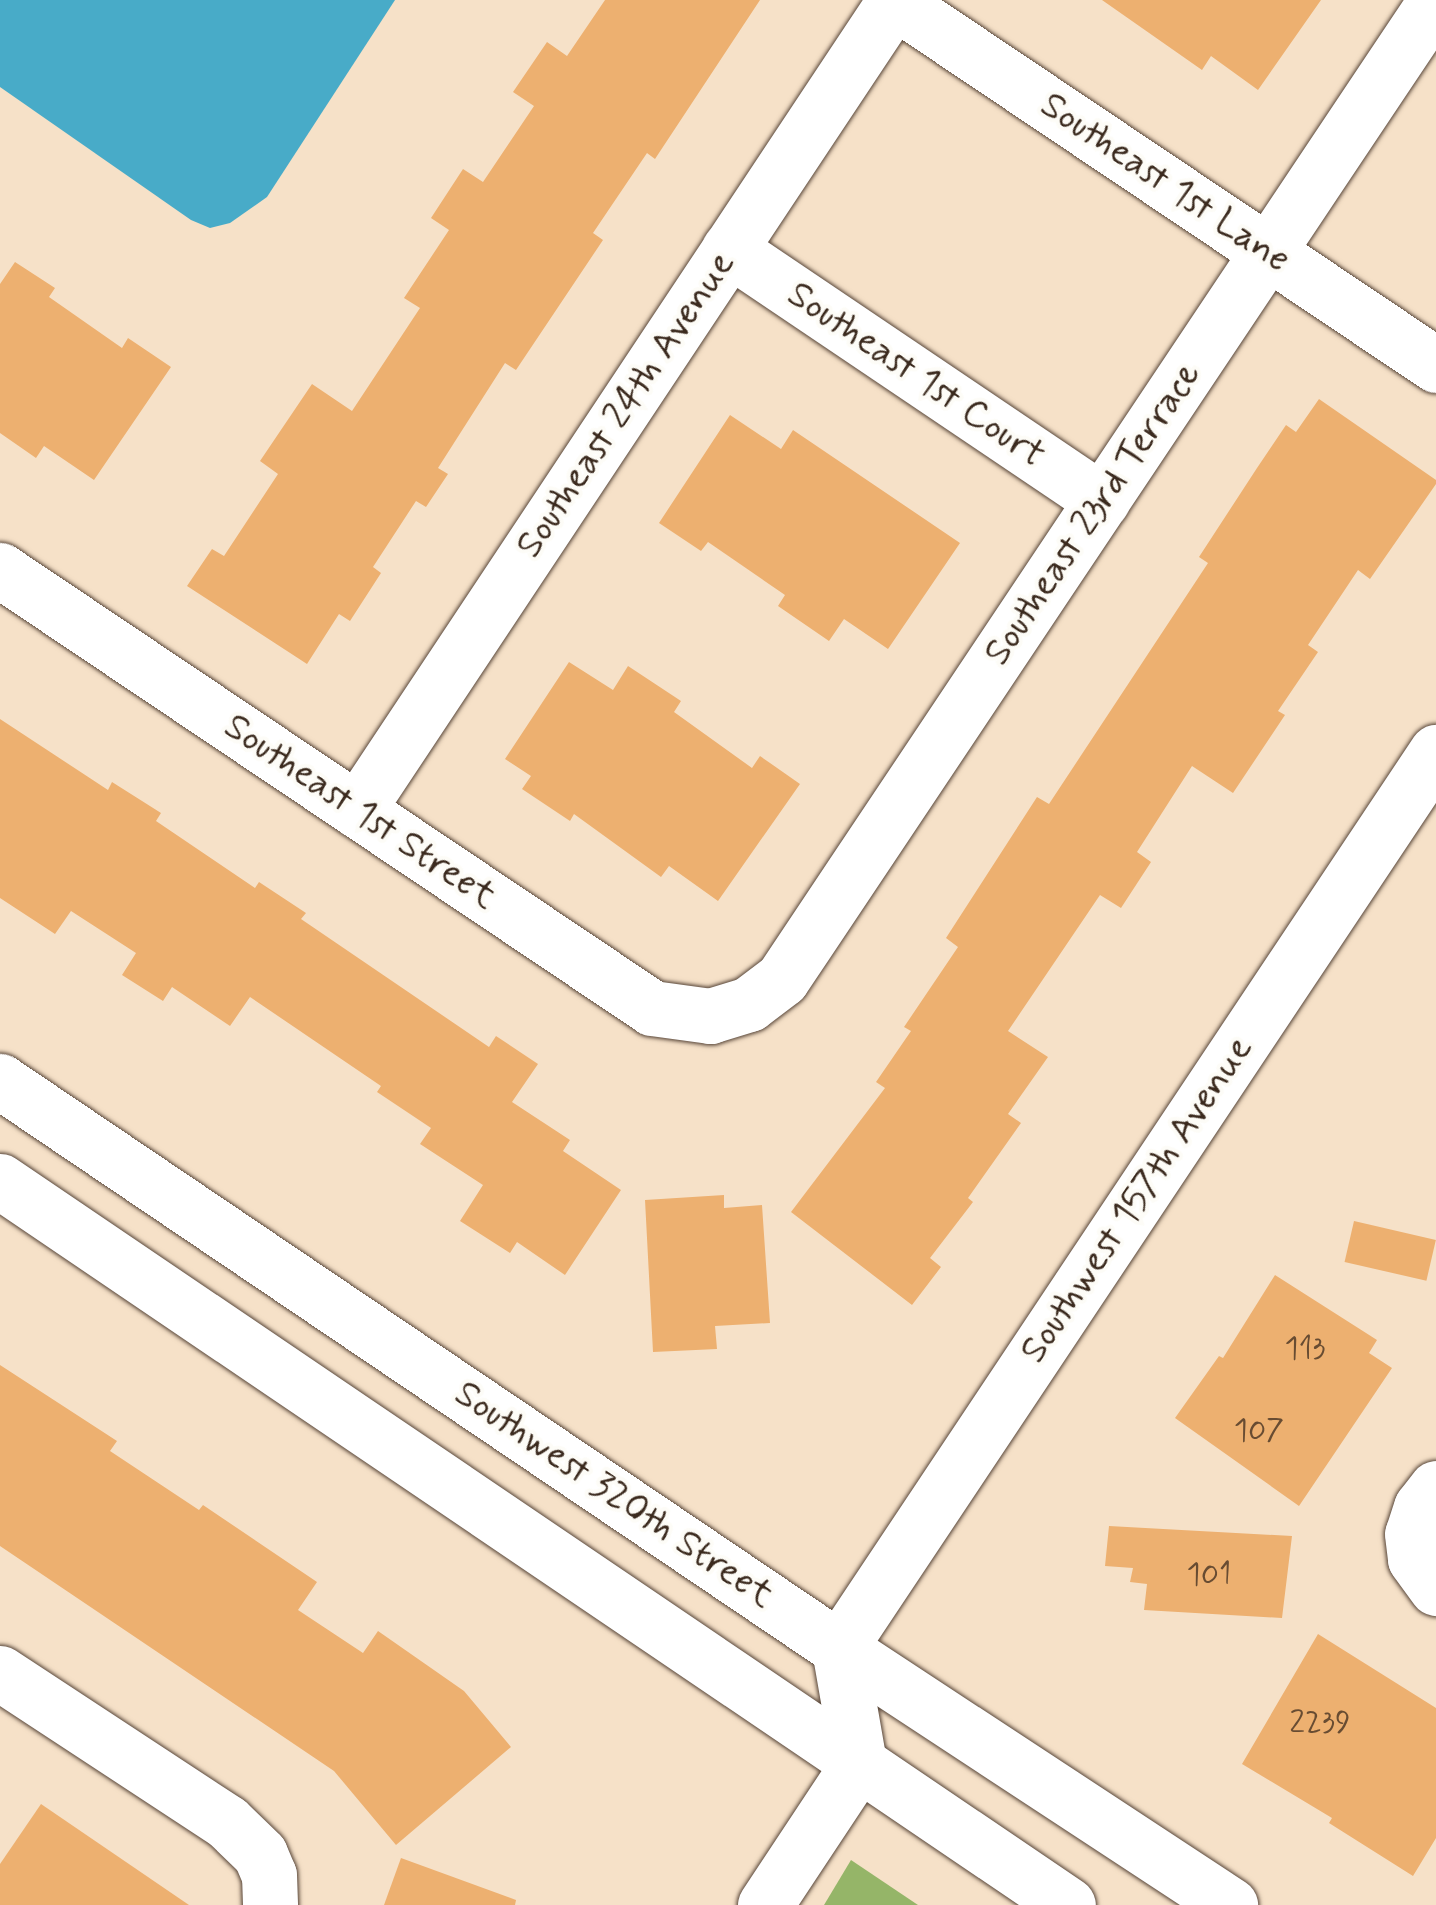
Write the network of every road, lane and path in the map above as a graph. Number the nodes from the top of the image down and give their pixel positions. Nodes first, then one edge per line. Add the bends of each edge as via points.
1 (1436, 0) edge
2 (894, 1) edge
3 (729, 250) junction
4 (1268, 252) junction
5 (1436, 365) edge
6 (1102, 501) junction
7 (0, 570) edge
8 (1436, 752) edge
9 (358, 810) junction
10 (733, 1010) joint
11 (0, 1081) edge
12 (0, 1181) edge
13 (1436, 1488) edge
14 (1436, 1588) edge
15 (839, 1648) junction
16 (0, 1673) edge
17 (859, 1763) junction
18 (270, 1905) edge
19 (765, 1905) edge
20 (1068, 1905) edge
21 (1230, 1905) edge

1 - 4 street, Southeast 23rd Terrace
2 - 3 street, Southeast 24th Avenue
2 - 4 street, Southeast 1st Lane
3 - 6 street, Southeast 1st Court
3 - 9 street, Southeast 24th Avenue
4 - 5 street, Southeast 1st Lane
4 - 6 street, Southeast 23rd Terrace
6 - 10 street, Southeast 23rd Terrace via 782,980
7 - 9 street, Southeast 1st Street
8 - 15 street, Southwest 157th Avenue
9 - 10 street, Southeast 1st Street via 652,1008 689,1016
11 - 15 street, Southwest 320th Street
12 - 17 street
13 - 14 street via 1412,1534 1415,1559
15 - 17 street
15 - 21 street, Southwest 320th Street
16 - 18 street via 228,1822 260,1854
17 - 19 street
17 - 20 street

